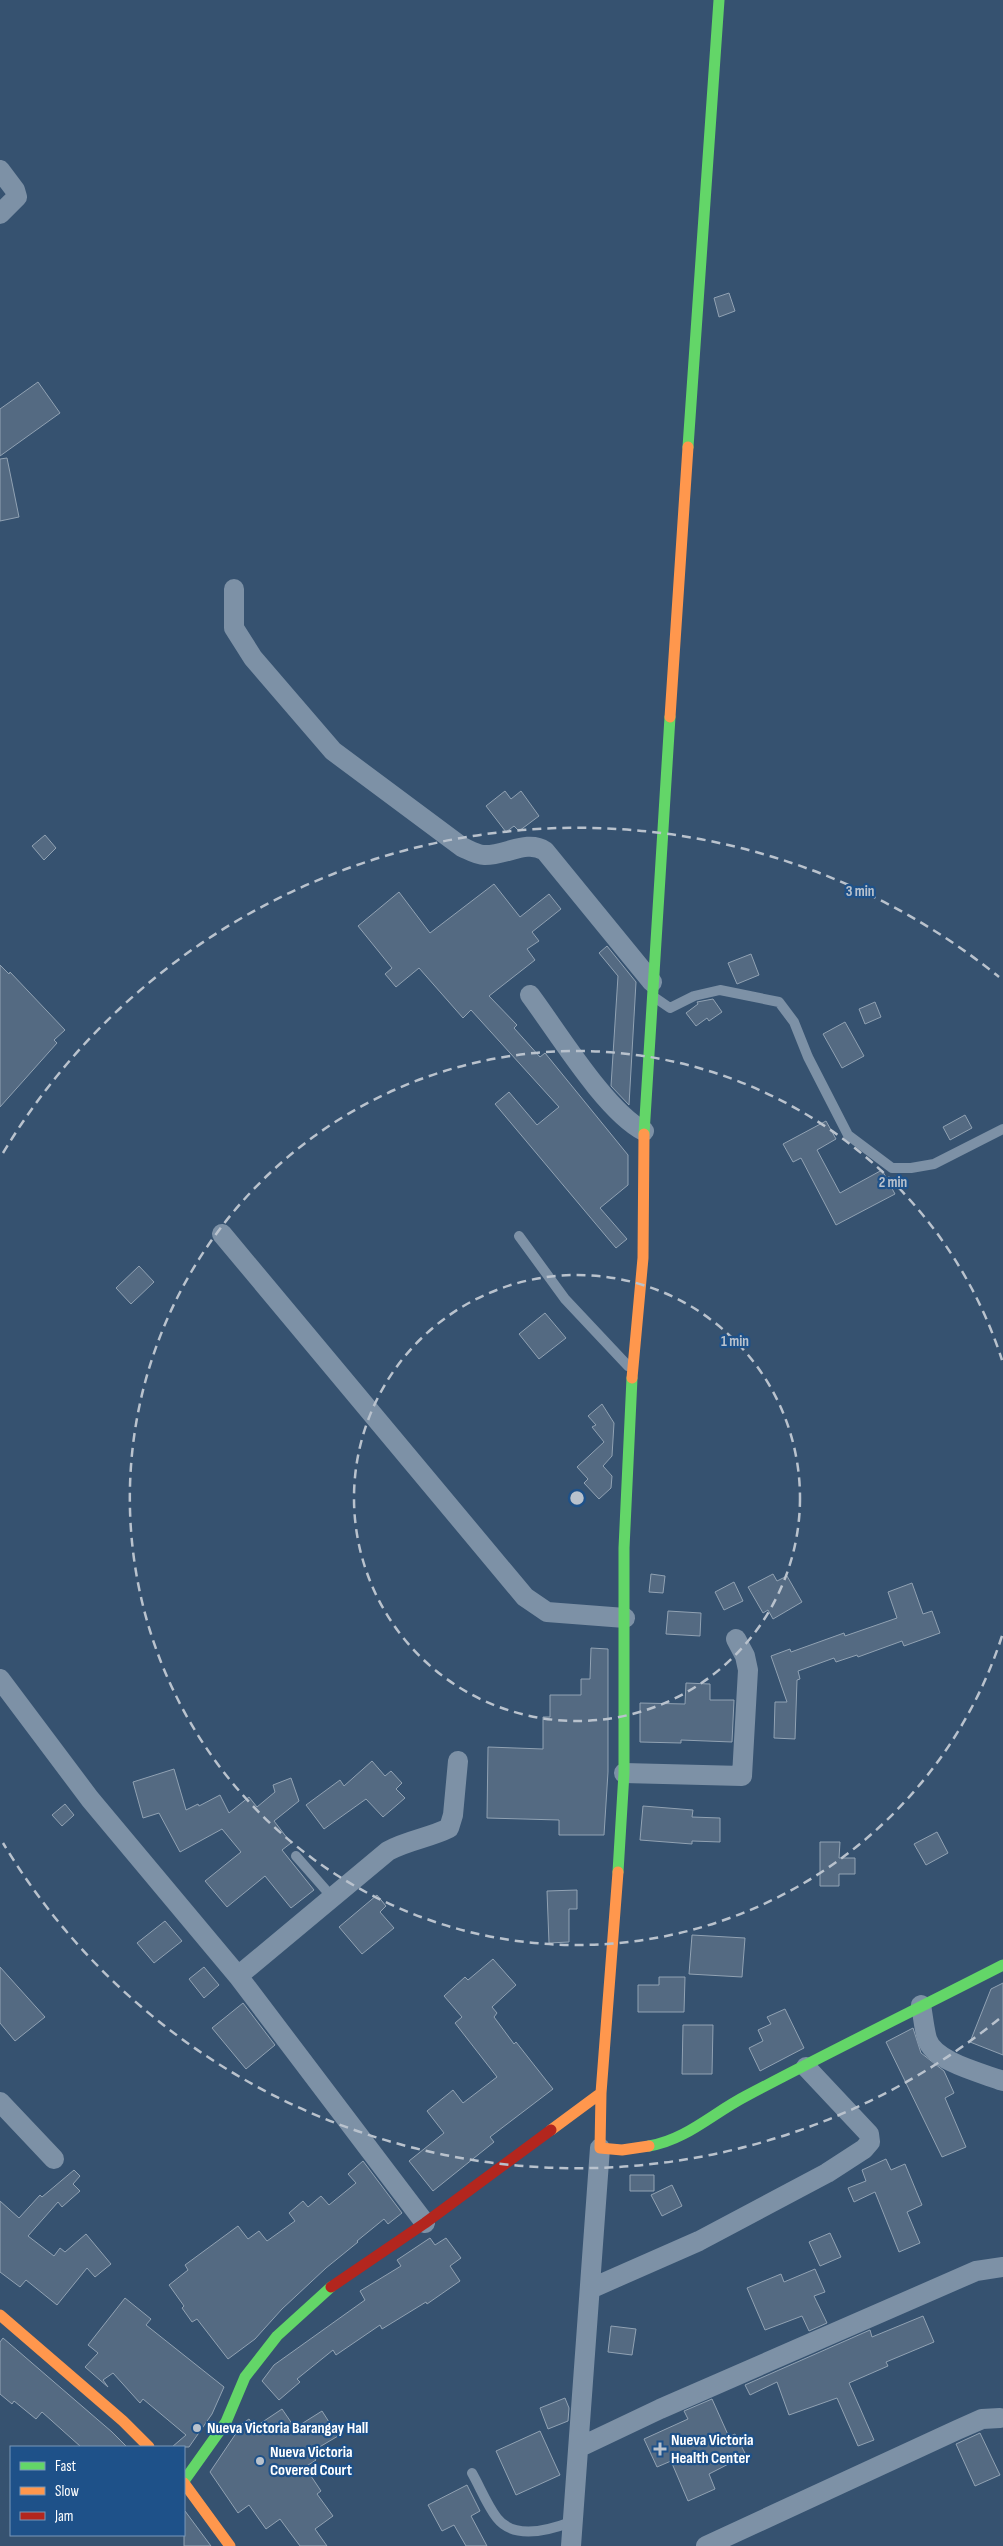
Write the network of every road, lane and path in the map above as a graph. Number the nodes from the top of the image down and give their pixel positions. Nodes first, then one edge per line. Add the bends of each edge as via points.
1 (719, 0) edge
2 (0, 170) edge
3 (0, 214) edge
4 (234, 589) dead end
5 (652, 989) junction
6 (530, 995) dead end
7 (1003, 1129) edge
8 (644, 1131) junction
9 (222, 1234) dead end
10 (519, 1236) dead end
11 (632, 1371) junction
12 (625, 1618) junction
13 (736, 1639) dead end
14 (0, 1680) edge
15 (458, 1761) dead end
16 (624, 1773) junction
17 (296, 1856) dead end
18 (332, 1898) junction
19 (1003, 1965) edge
20 (238, 1976) junction
21 (921, 2005) junction
22 (806, 2067) junction
23 (1003, 2081) edge
24 (601, 2092) junction
25 (0, 2102) edge
26 (600, 2148) junction
27 (54, 2159) dead end
28 (425, 2223) junction
29 (1003, 2267) edge
30 (590, 2289) junction
31 (0, 2315) edge
32 (1000, 2418) dead end
33 (148, 2446) edge
34 (580, 2447) junction
35 (472, 2473) dead end
36 (185, 2481) edge
37 (185, 2483) edge
38 (571, 2522) junction
39 (230, 2546) edge
40 (571, 2546) edge
41 (706, 2546) edge

1 - 5 street
2 - 3 street via 16,190 17,197
4 - 5 street via 234,628 253,658 334,751 462,847 482,856 529,846 545,850
5 - 7 lane via 670,1008 694,996 720,990 779,1002 794,1022 848,1135 892,1168 934,1164
5 - 8 street
6 - 8 street via 605,1097
8 - 11 street via 643,1258
9 - 12 street via 525,1597 547,1612
10 - 11 lane via 565,1299
11 - 12 street via 624,1548
12 - 16 street
13 - 16 street via 745,1656 749,1677 742,1776
14 - 20 street via 90,1799
15 - 18 street via 449,1828 405,1842 388,1852
16 - 24 street
17 - 18 lane
18 - 20 street
19 - 21 street
20 - 28 street
21 - 22 street
21 - 23 street via 927,2041 935,2052 956,2064
22 - 26 street via 743,2097 666,2143 622,2150
22 - 30 street via 869,2134 870,2142 864,2149 699,2241
24 - 26 street
24 - 28 street
25 - 27 street
26 - 30 street
28 - 36 street via 337,2281 277,2336 245,2377 226,2422
29 - 34 street via 976,2271
30 - 34 street
31 - 33 street
32 - 41 street via 982,2419
34 - 38 street
35 - 38 lane via 497,2518 504,2524 539,2532
37 - 39 street
38 - 40 street

